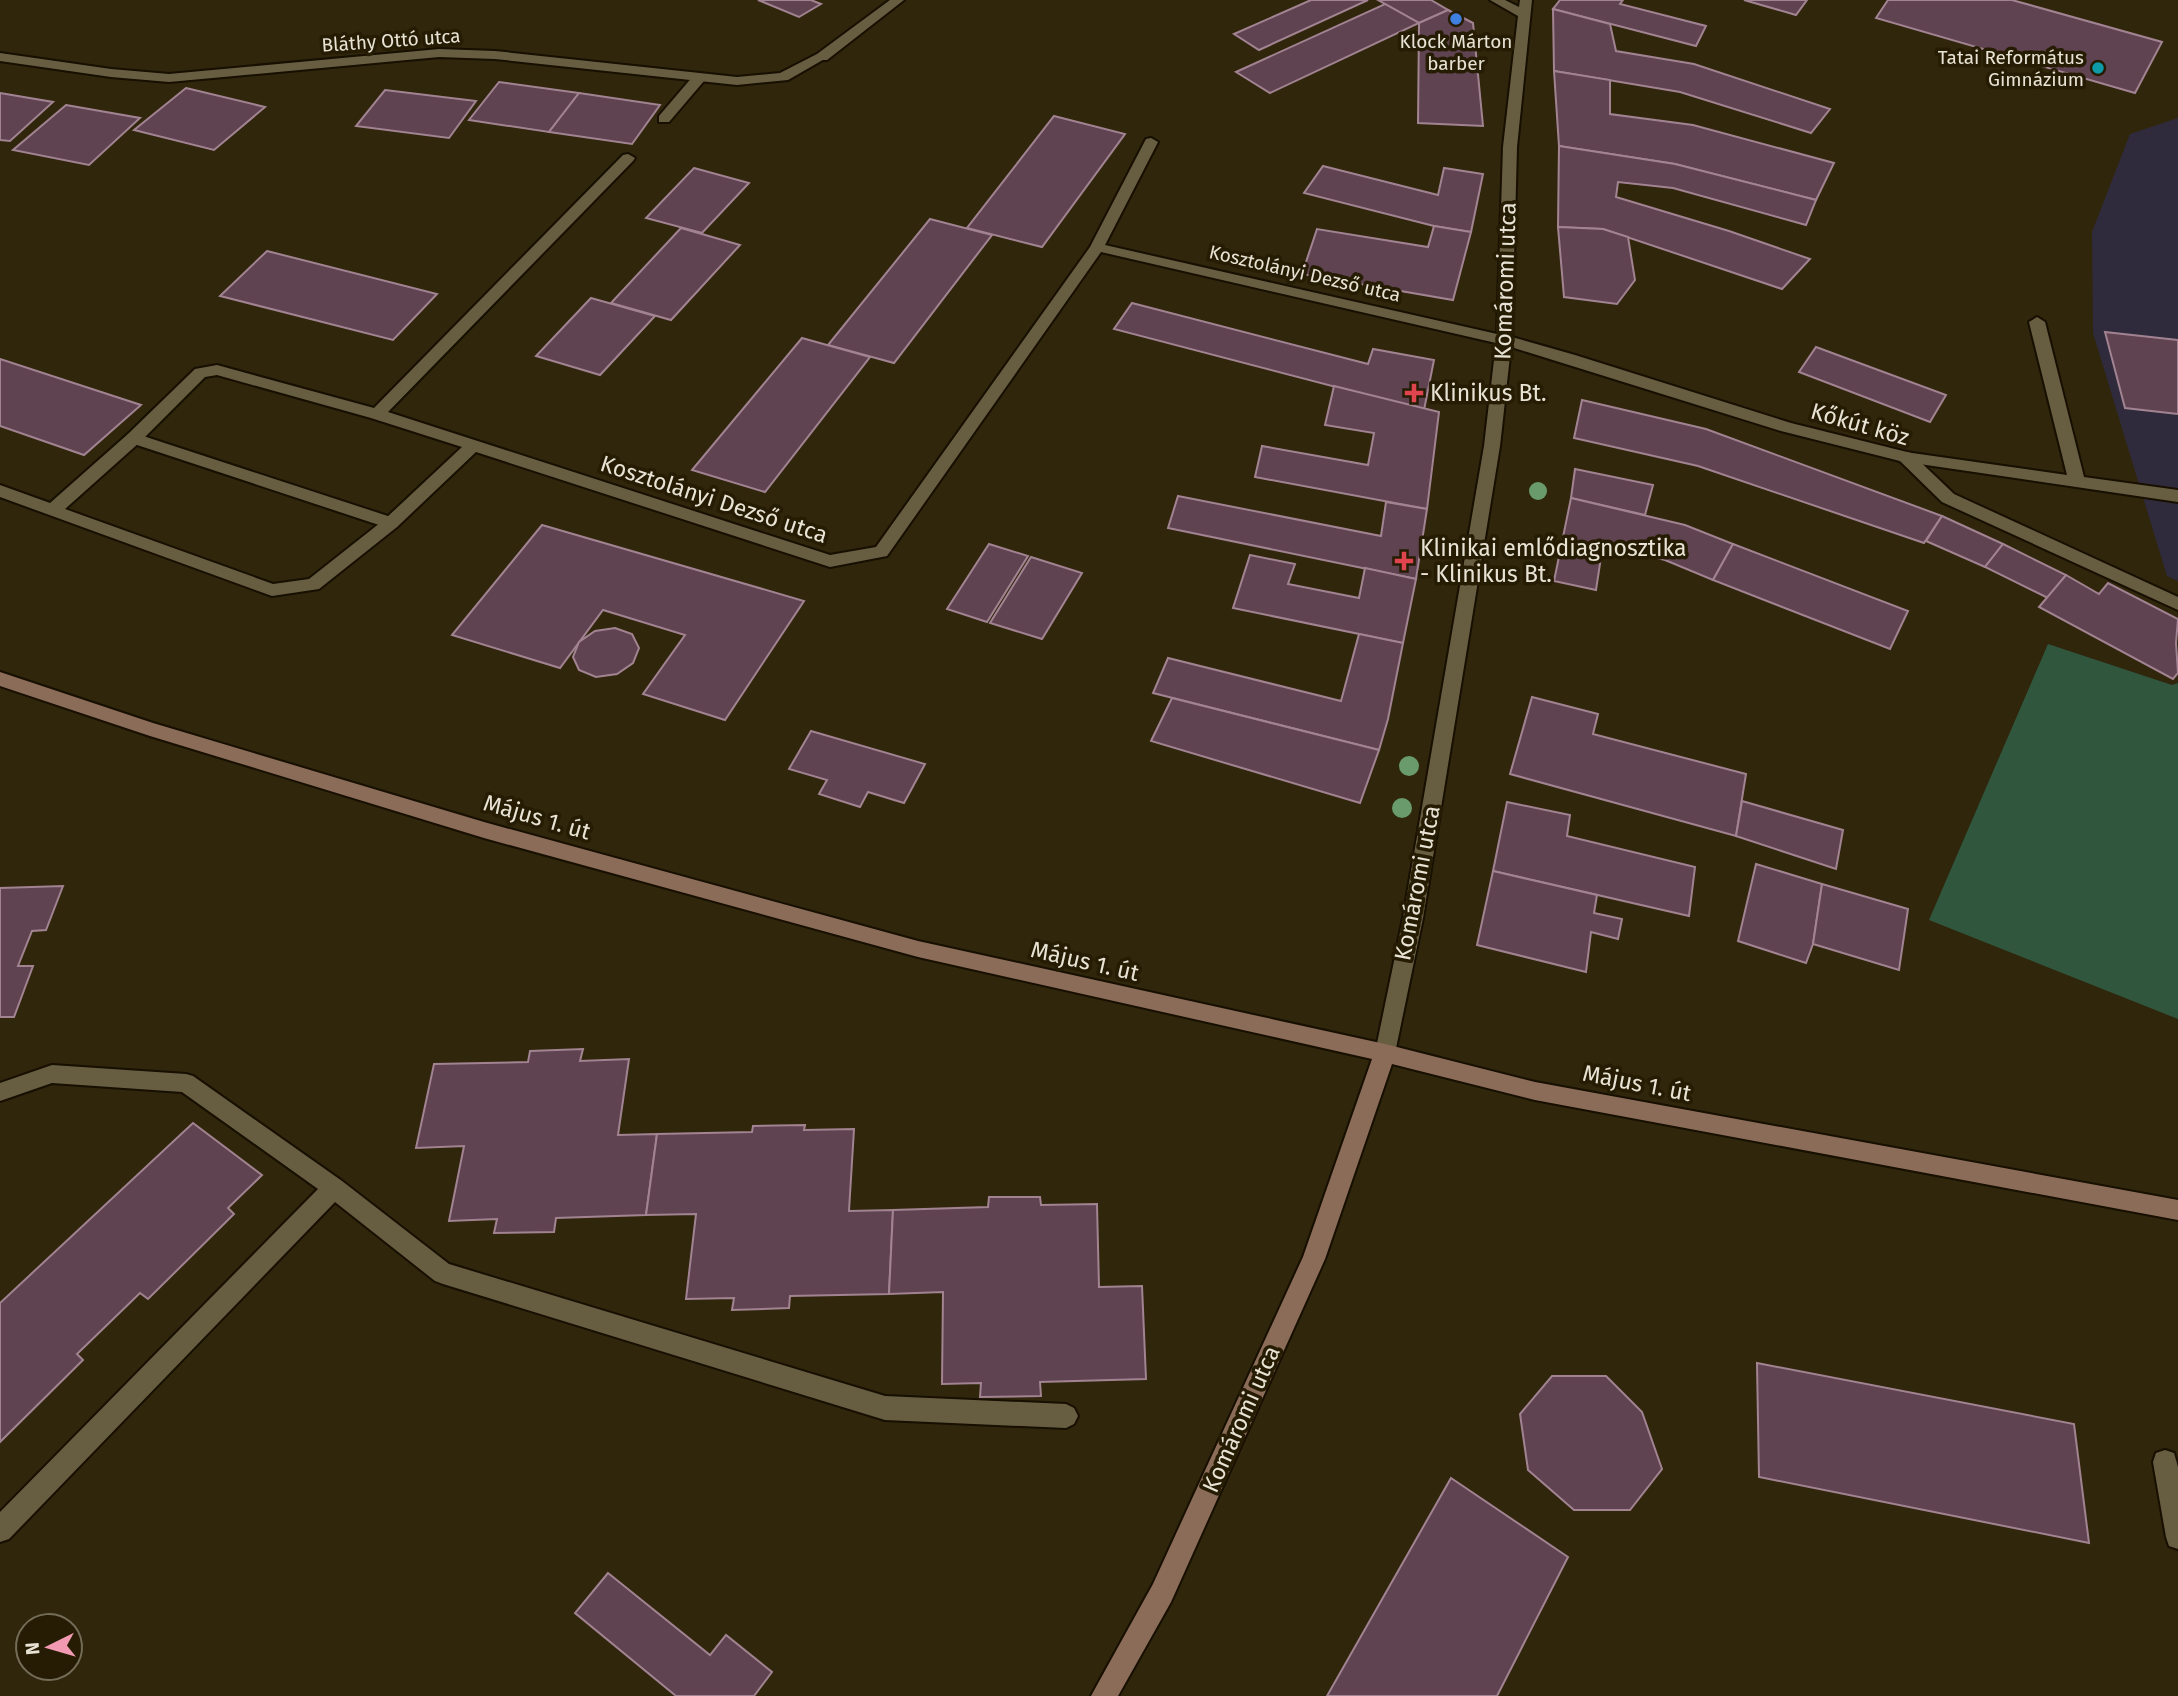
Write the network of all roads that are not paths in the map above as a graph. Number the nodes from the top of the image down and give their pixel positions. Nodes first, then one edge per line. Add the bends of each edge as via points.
1 (898, 0) edge
2 (1496, 0) edge
3 (1525, 7) edge
4 (0, 57) edge
5 (699, 78) junction
6 (664, 119) dead end
7 (1151, 142) dead end
8 (628, 158) dead end
9 (1097, 247) junction
10 (2037, 322) dead end
11 (1504, 340) junction
12 (217, 370) joint
13 (377, 414) junction
14 (134, 438) junction
15 (474, 445) junction
16 (1905, 457) junction
17 (2077, 483) junction
18 (0, 491) edge
19 (2178, 496) edge
20 (52, 511) junction
21 (391, 523) junction
22 (2178, 604) edge
23 (0, 679) edge
24 (1385, 1053) junction
25 (0, 1092) edge
26 (334, 1188) junction
27 (2178, 1210) edge
28 (1066, 1416) dead end
29 (2165, 1462) dead end
30 (0, 1530) edge
31 (2178, 1537) edge
32 (1104, 1696) edge

1 - 5 street, Bláthy Ottó utca via 822,57 783,78
2 - 3 street
3 - 11 street, Komáromi utca via 1510,147
4 - 5 street, Bláthy Ottó utca via 169,78 439,53
5 - 6 street
7 - 9 street, Kosztolányi Dezső utca
8 - 13 street
9 - 11 street, Kosztolányi Dezső utca
9 - 15 street, Kosztolányi Dezső utca via 881,552 830,561
10 - 17 street
11 - 16 street, Kőkút köz via 1787,428
11 - 24 street, Komáromi utca via 1492,446 1415,904
12 - 13 street, Kosztolányi Dezső utca
12 - 14 street via 200,373
13 - 15 street, Kosztolányi Dezső utca
14 - 20 street
14 - 21 street
15 - 21 street
16 - 17 street
16 - 22 street, Kőkút köz via 1948,498
17 - 19 street
18 - 20 street
20 - 21 street via 272,590 313,585
23 - 24 main road, Május 1. út via 484,830 918,949
24 - 27 main road, Május 1. út via 1535,1091
24 - 32 main road, Komáromi utca via 1314,1259 1162,1593
25 - 26 street via 52,1074 186,1083
26 - 28 street via 443,1273 885,1408
26 - 30 street
29 - 31 street

